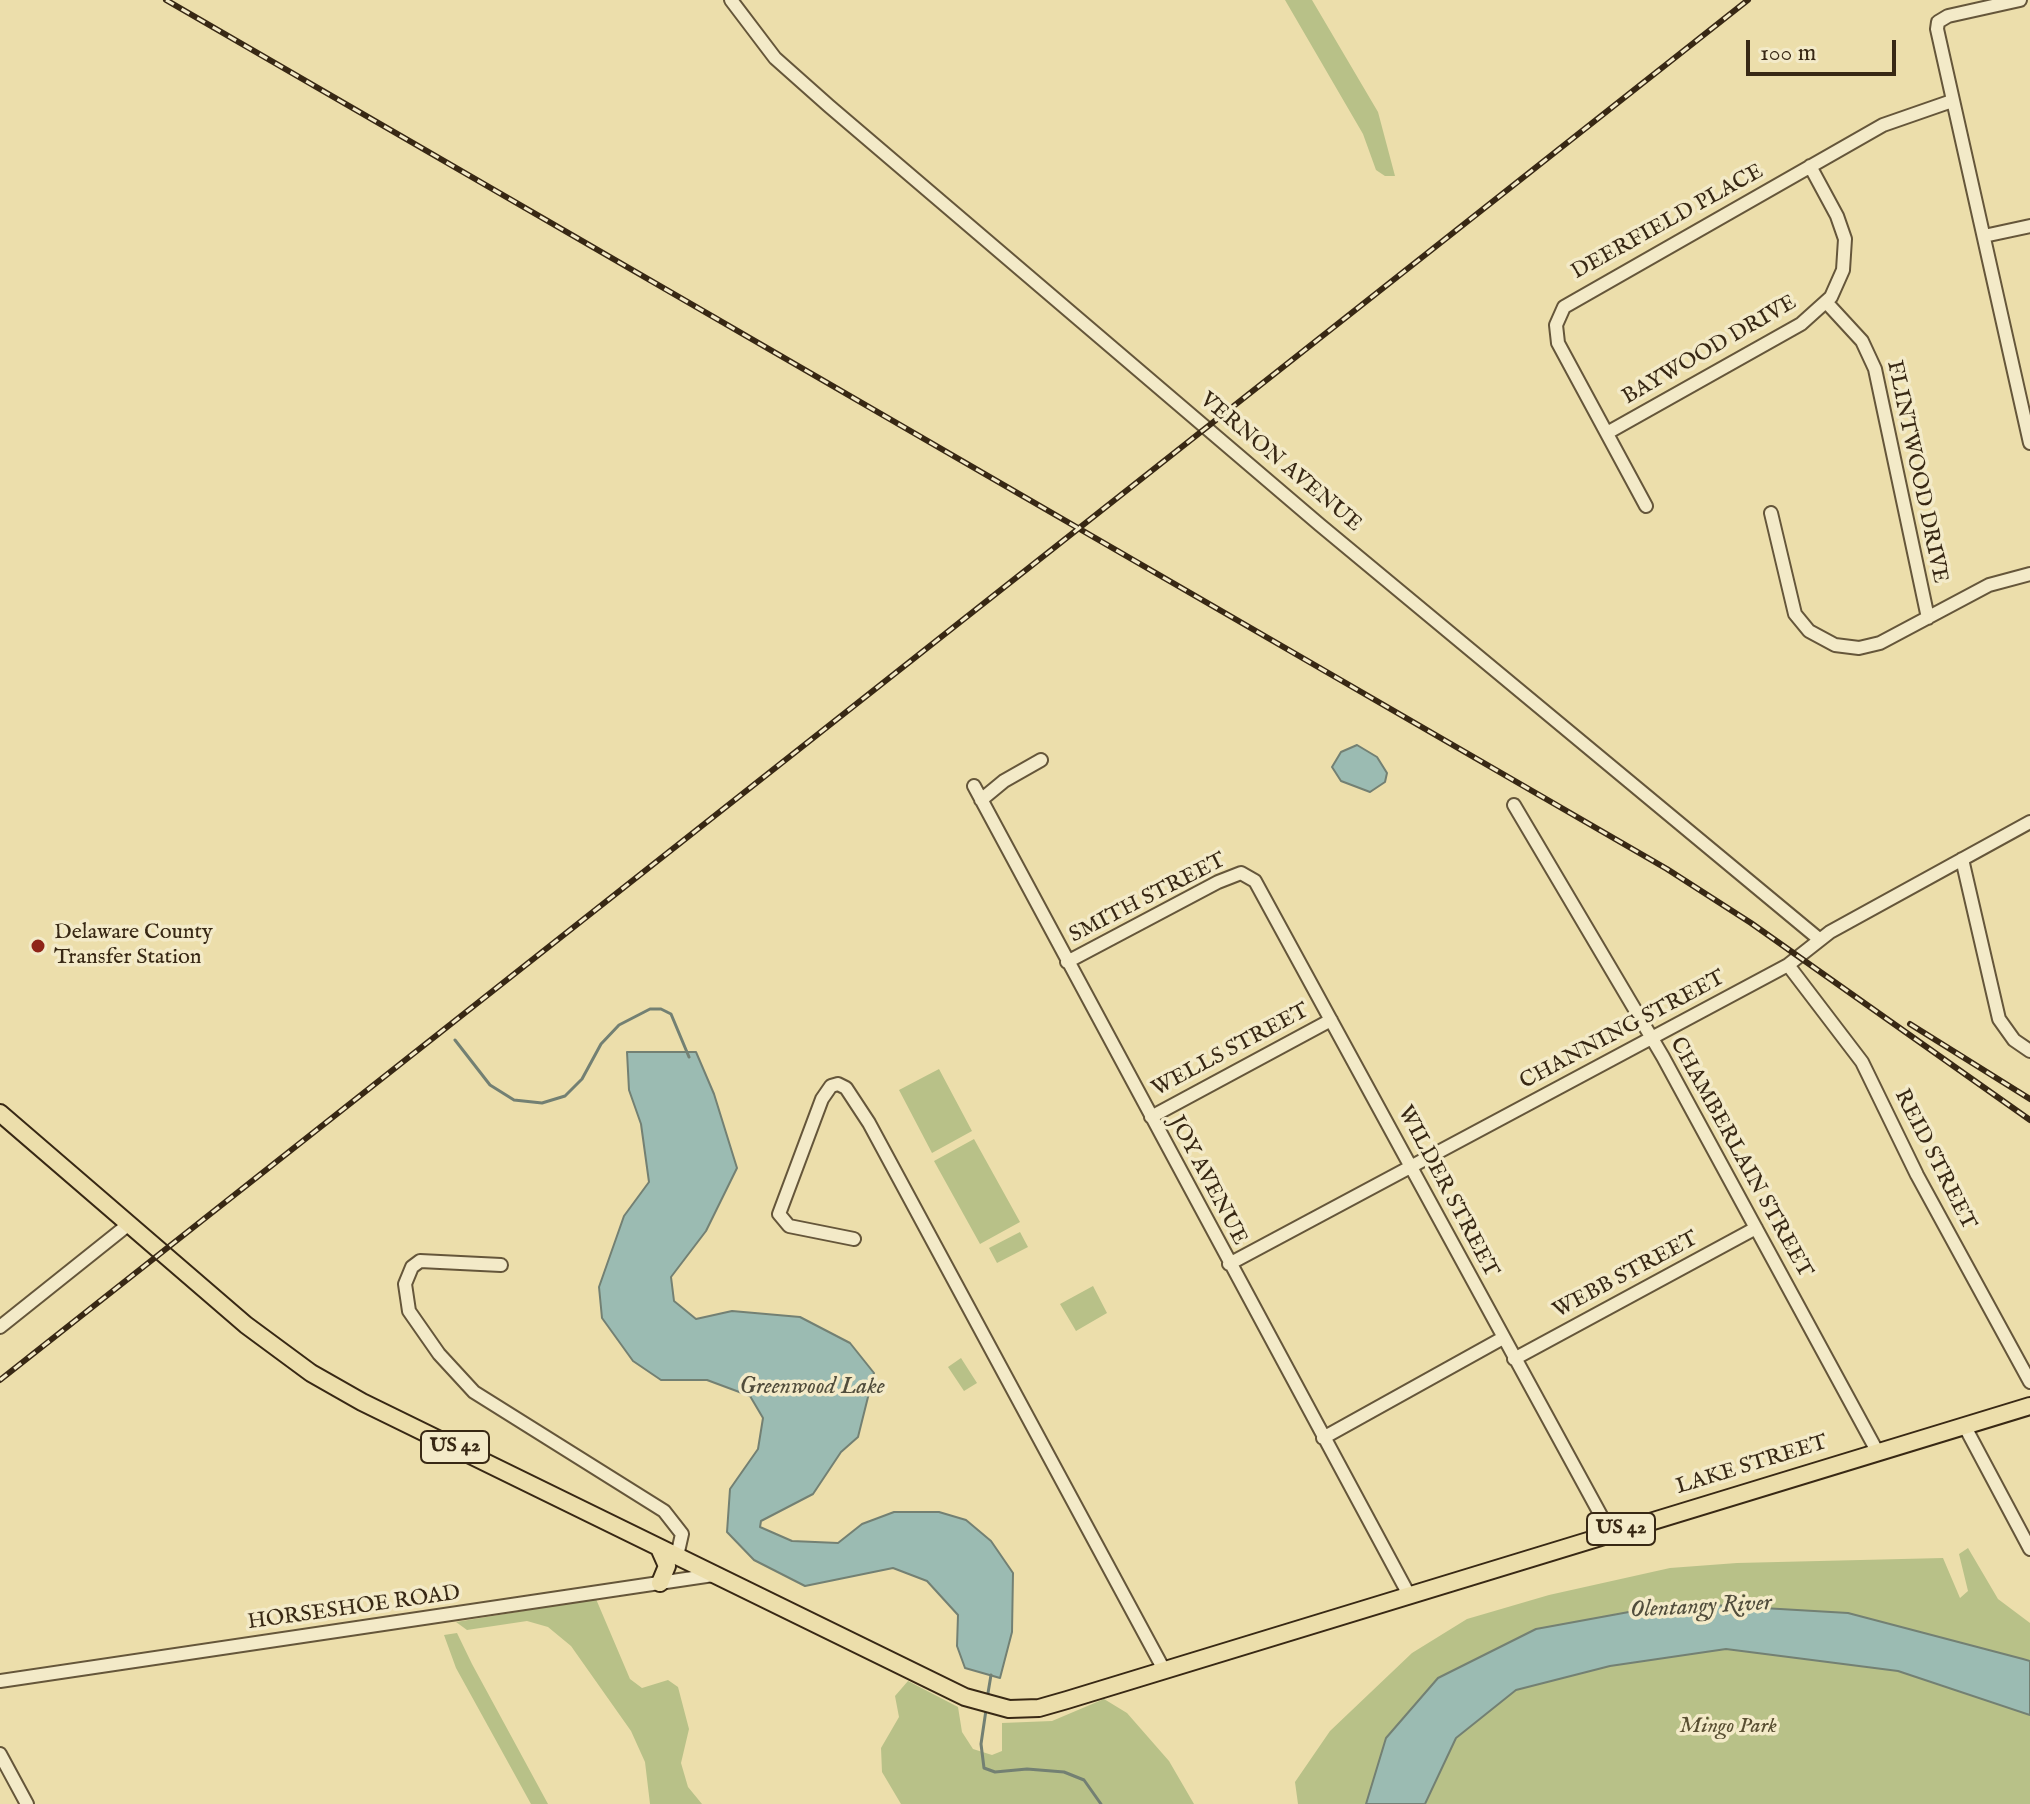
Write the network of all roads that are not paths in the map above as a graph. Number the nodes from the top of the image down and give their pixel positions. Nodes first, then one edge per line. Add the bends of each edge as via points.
1 (731, 0) edge
2 (2020, 0) edge
3 (1952, 101) junction
4 (1810, 166) junction
5 (2030, 226) edge
6 (1984, 236) junction
7 (1827, 303) junction
8 (2030, 368) edge
9 (2015, 371) junction
10 (1607, 433) junction
11 (2030, 443) edge
12 (1646, 506) dead end
13 (1771, 513) dead end
14 (2030, 574) edge
15 (1928, 618) junction
16 (1041, 760) dead end
17 (974, 786) dead end
18 (981, 800) junction
19 (1514, 805) dead end
20 (2030, 822) edge
21 (1962, 859) junction
22 (1246, 874) joint
23 (1819, 939) junction
24 (1067, 962) junction
25 (1788, 965) junction
26 (1331, 1020) junction
27 (1652, 1038) junction
28 (2030, 1051) edge
29 (0, 1113) edge
30 (1151, 1117) junction
31 (1412, 1167) junction
32 (129, 1224) junction
33 (1756, 1228) junction
34 (854, 1239) dead end
35 (1229, 1264) junction
36 (501, 1265) dead end
37 (0, 1327) edge
38 (1503, 1338) junction
39 (1514, 1359) junction
40 (2030, 1382) edge
41 (2030, 1406) edge
42 (1964, 1425) junction
43 (1323, 1438) junction
44 (1877, 1451) junction
45 (1610, 1532) junction
46 (659, 1548) junction
47 (2030, 1549) edge
48 (677, 1556) junction
49 (713, 1575) junction
50 (660, 1583) junction
51 (1408, 1593) junction
52 (1163, 1668) junction
53 (0, 1681) edge
54 (0, 1754) edge
55 (27, 1804) edge

1 - 23 street, VERNON AVENUE via 775,58 819,97 1320,525
2 - 3 street via 1940,20 1937,29
3 - 4 street, DEERFIELD PLACE via 1896,119
3 - 6 street
4 - 7 street, BAYWOOD DRIVE via 1845,239 1843,270
4 - 10 street, DEERFIELD PLACE via 1564,307 1556,325 1558,343
5 - 6 street
6 - 9 street
7 - 10 street, BAYWOOD DRIVE via 1801,324
7 - 15 street, FLINTWOOD DRIVE via 1862,341 1875,369
8 - 9 street
9 - 11 street
10 - 12 street, DEERFIELD PLACE
13 - 15 street via 1790,603 1802,624 1819,638 1844,647 1871,646
14 - 15 street via 1989,585
16 - 18 street
17 - 18 street, JOY AVENUE
18 - 24 street, JOY AVENUE
19 - 27 street, CHAMBERLAIN STREET
20 - 21 street, CHANNING STREET
21 - 23 street, CHANNING STREET
21 - 28 street via 1999,1019
22 - 24 street, SMITH STREET via 1218,882
22 - 26 street, WILDER STREET via 1255,881
23 - 25 street, CHANNING STREET
24 - 30 street, JOY AVENUE
25 - 27 street, CHANNING STREET
25 - 40 street, REID STREET via 1862,1062
26 - 30 street, WELLS STREET
26 - 31 street, WILDER STREET
27 - 31 street, CHANNING STREET
27 - 33 street, CHAMBERLAIN STREET
29 - 32 main road, US 42
30 - 35 street, JOY AVENUE
31 - 35 street, CHANNING STREET
31 - 38 street, WILDER STREET
32 - 37 street
32 - 46 main road, US 42 via 311,1373
33 - 39 street, WEBB STREET
33 - 44 street, CHAMBERLAIN STREET
34 - 52 street via 789,1226 779,1214 822,1099 838,1084 869,1123
35 - 43 street, JOY AVENUE
36 - 48 street via 420,1261 405,1284 409,1311 474,1392 664,1511 682,1534
38 - 39 street, WILDER STREET
38 - 43 street
39 - 45 street, WILDER STREET
41 - 42 main road, LAKE STREET / US 42
42 - 44 main road, LAKE STREET / US 42
42 - 47 street
43 - 51 street, JOY AVENUE
44 - 45 main road, LAKE STREET / US 42
45 - 51 main road, LAKE STREET / US 42
46 - 48 main road, US 42
46 - 50 main road via 667,1566
48 - 49 main road, US 42
49 - 50 street, HORSESHOE ROAD
49 - 52 main road, US 42 via 965,1697 1009,1709 1039,1708
50 - 53 street, HORSESHOE ROAD
51 - 52 main road, LAKE STREET / US 42
54 - 55 street

